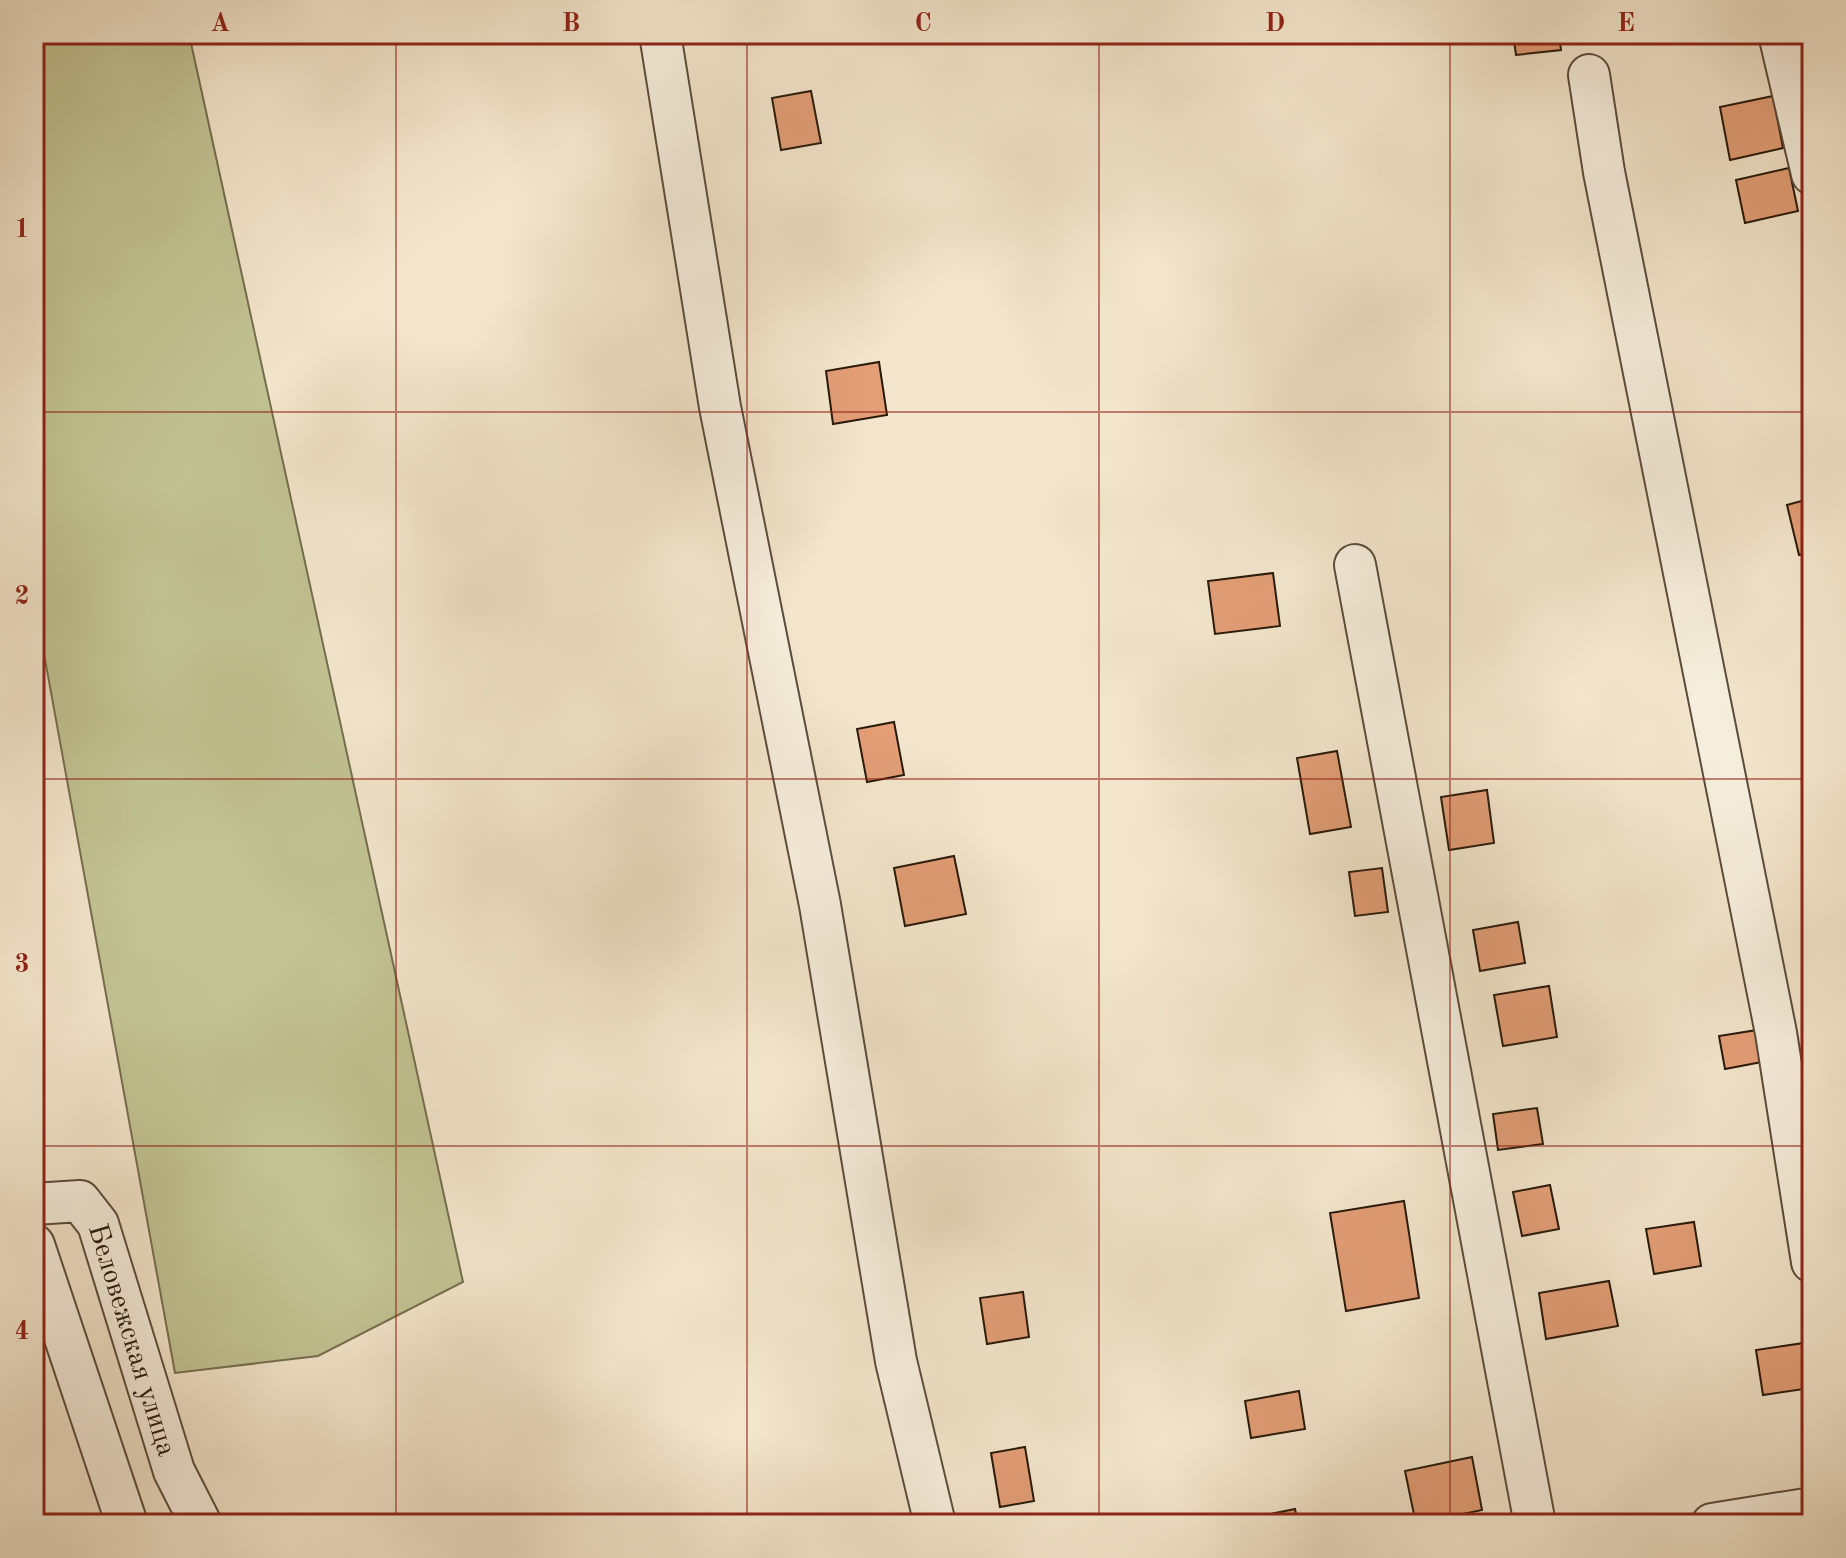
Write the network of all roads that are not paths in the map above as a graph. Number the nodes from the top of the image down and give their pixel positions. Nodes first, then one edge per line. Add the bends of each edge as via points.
1 (660, 34) edge
2 (1779, 34) edge
3 (1589, 75) dead end
4 (1812, 174) edge
5 (1355, 565) dead end
6 (34, 1204) edge
7 (34, 1245) edge
8 (1812, 1262) edge
9 (1812, 1508) edge
10 (127, 1524) edge
11 (201, 1524) edge
12 (935, 1524) edge
13 (1535, 1524) edge
14 (1712, 1524) edge

1 - 12 street via 720,407 820,905 896,1361
2 - 4 street
3 - 8 street via 1776,1033
5 - 13 street
6 - 11 street, Беловежская улица via 80,1201 98,1224 174,1471
7 - 10 street
9 - 14 street

